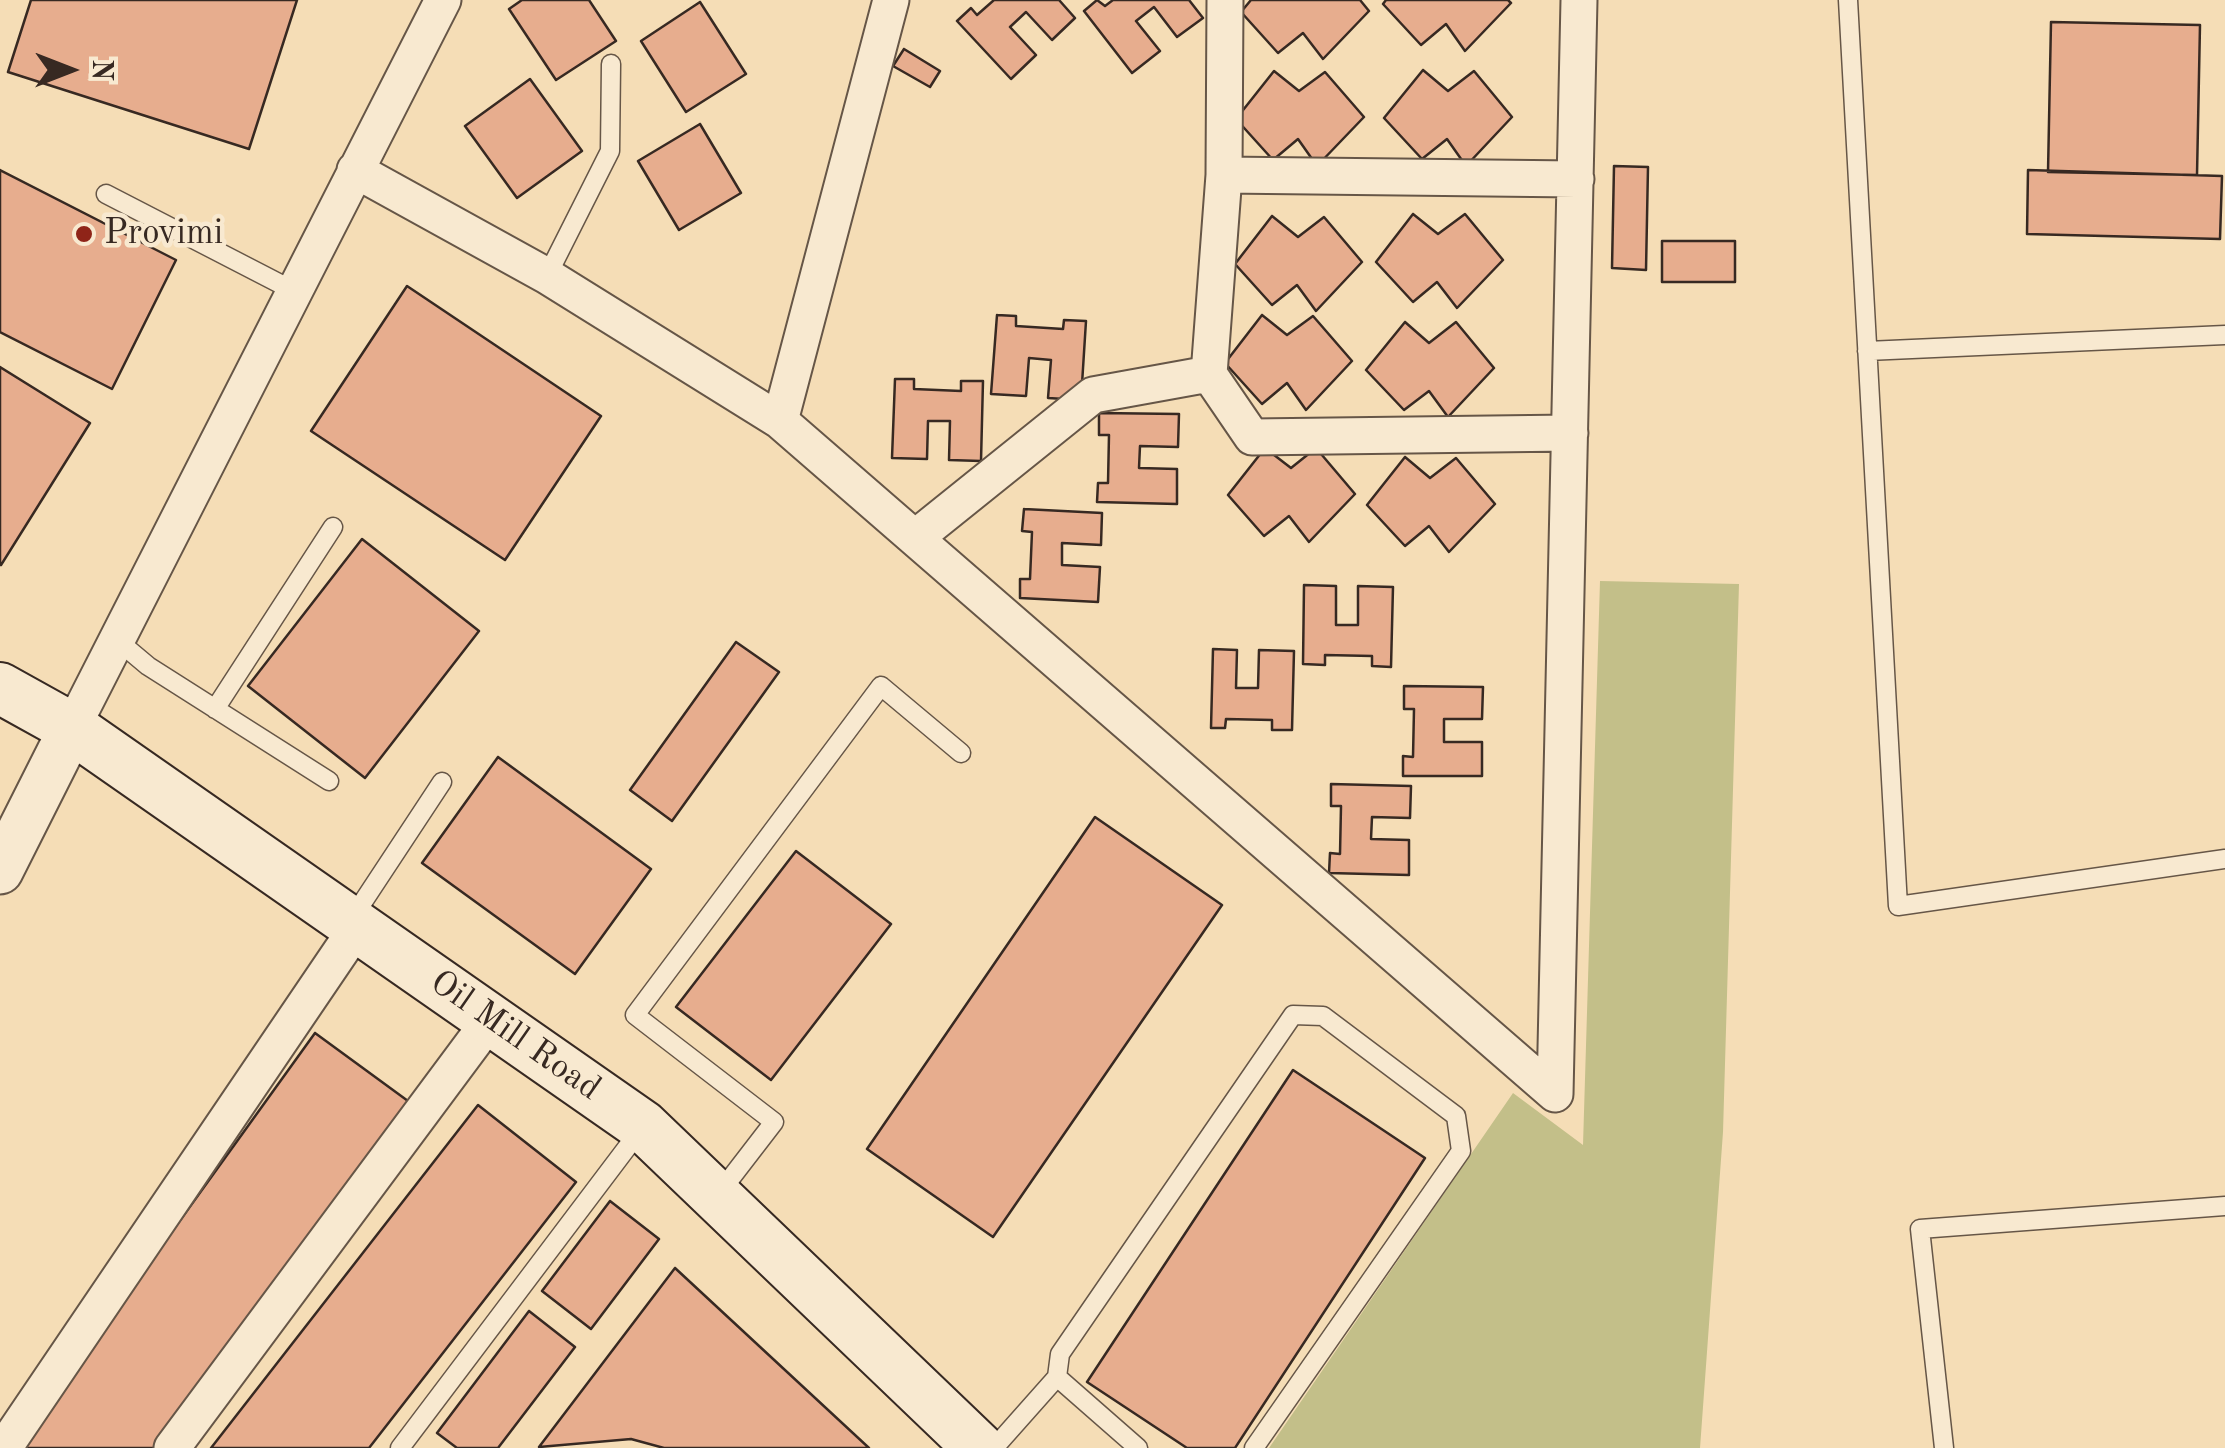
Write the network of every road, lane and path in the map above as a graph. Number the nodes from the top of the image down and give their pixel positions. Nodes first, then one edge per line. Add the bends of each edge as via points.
1 (443, 0) edge
2 (891, 0) edge
3 (1225, 0) edge
4 (1579, 0) edge
5 (1848, 0) edge
6 (611, 64) dead end
7 (356, 170) junction
8 (1224, 175) junction
9 (1576, 180) junction
10 (106, 194) dead end
11 (547, 276) junction
12 (294, 291) junction
13 (2225, 335) edge
14 (1868, 351) junction
15 (1209, 374) junction
16 (780, 422) junction
17 (1570, 432) junction
18 (333, 527) dead end
19 (915, 538) junction
20 (117, 640) junction
21 (0, 688) edge
22 (215, 709) junction
23 (72, 728) junction
24 (961, 754) dead end
25 (329, 781) dead end
26 (442, 782) dead end
27 (2225, 859) edge
28 (0, 871) edge
29 (354, 923) junction
30 (491, 1019) junction
31 (643, 1126) junction
32 (717, 1197) junction
33 (2225, 1206) edge
34 (1057, 1377) junction
35 (4, 1448) edge
36 (172, 1448) edge
37 (400, 1448) edge
38 (979, 1448) edge
39 (994, 1448) edge
40 (1138, 1448) edge
41 (1254, 1448) edge
42 (1944, 1448) edge

1 - 7 street
2 - 16 street
3 - 8 street
4 - 9 street
5 - 14 lane
6 - 11 lane via 610,150
7 - 11 street
7 - 12 street
8 - 9 street
8 - 15 street
9 - 17 street
10 - 12 lane
11 - 16 street
12 - 20 street
13 - 14 lane
14 - 27 lane via 1898,906
15 - 17 street via 1252,436
15 - 19 street via 1093,395
16 - 19 street
17 - 19 street via 1555,1094
18 - 22 lane
20 - 22 lane
20 - 23 street
21 - 23 main road, Oil Mill Road
22 - 25 lane
23 - 28 street
23 - 29 main road, Oil Mill Road
24 - 32 lane via 881,686 635,1015 774,1122
26 - 29 lane
29 - 30 main road, Oil Mill Road
29 - 35 street
30 - 31 main road, Oil Mill Road
30 - 36 street
31 - 32 main road, Oil Mill Road
31 - 37 lane
32 - 38 main road, Oil Mill Road
33 - 42 lane via 1920,1229
34 - 39 lane
34 - 40 lane
34 - 41 lane via 1060,1354 1293,1014 1324,1016 1456,1116 1461,1150

